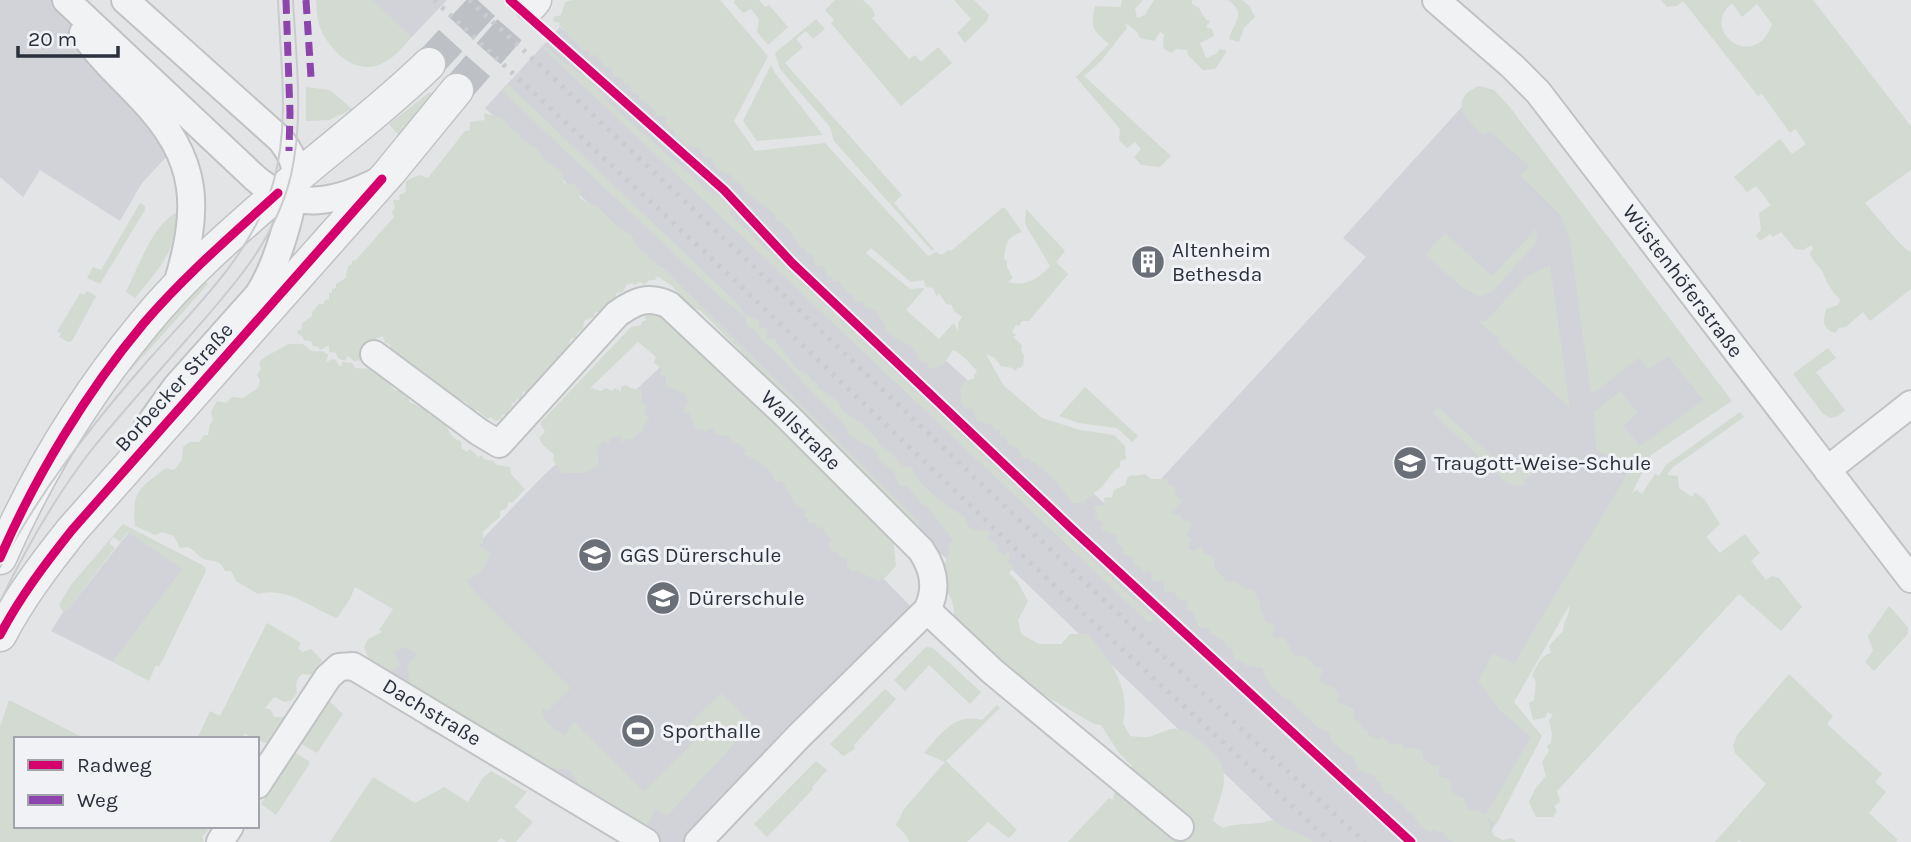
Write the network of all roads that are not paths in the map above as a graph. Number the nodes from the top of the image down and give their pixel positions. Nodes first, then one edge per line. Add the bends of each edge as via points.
1 (63, 0) edge
2 (125, 0) edge
3 (1436, 0) edge
4 (429, 64) tunnel mouth
5 (457, 90) tunnel mouth
6 (382, 179) junction
7 (288, 190) junction
8 (176, 289) junction
9 (374, 354) dead end
10 (1911, 404) edge
11 (1827, 470) junction
12 (121, 473) junction
13 (0, 558) edge
14 (1911, 579) edge
15 (926, 610) junction
16 (0, 635) edge
17 (259, 782) edge
18 (1180, 827) dead end
19 (646, 842) edge
20 (698, 842) edge

1 - 7 street via 255,178
1 - 8 street via 92,47 160,121 184,160 193,206
2 - 7 street via 281,140 293,161
3 - 11 street, Wüstenhöferstraße via 1538,92
4 - 7 street
5 - 6 street, Borbecker Straße
6 - 7 street via 338,198 313,201
6 - 12 street, Borbecker Straße
7 - 8 street
7 - 12 street, Borbecker Straße via 275,263 262,288 176,387 139,438
8 - 13 street via 143,324 75,421
9 - 15 street, Wallstraße via 499,444 617,314 639,300 662,302 777,406 921,550 934,578
10 - 11 street
11 - 14 street, Wüstenhöferstraße
12 - 16 street, Borbecker Straße via 42,567
15 - 18 street
15 - 20 street
17 - 19 street, Dachstraße via 328,677 339,667 353,666

